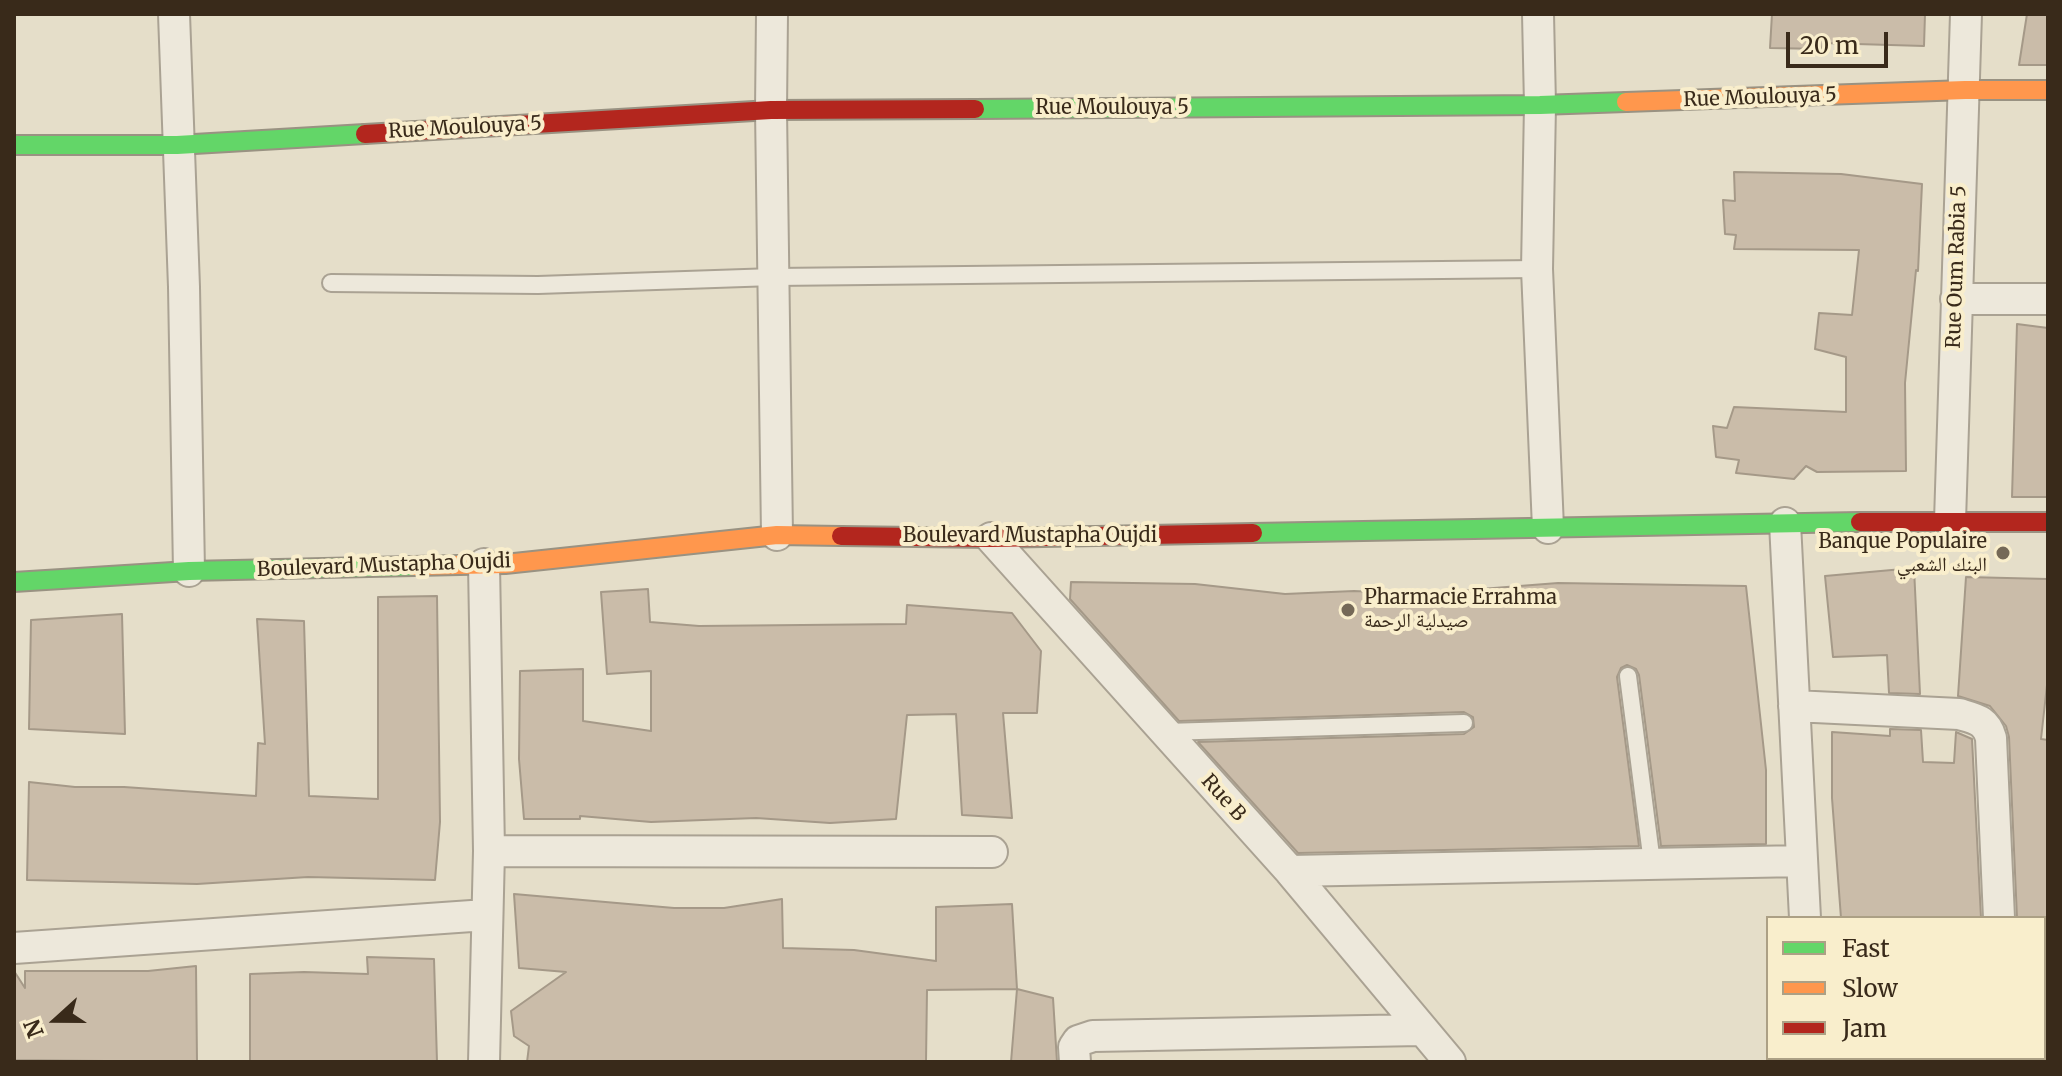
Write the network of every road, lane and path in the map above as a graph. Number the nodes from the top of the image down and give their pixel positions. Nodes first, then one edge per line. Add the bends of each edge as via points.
1 (174, 14) edge
2 (772, 14) edge
3 (1538, 14) edge
4 (1966, 14) edge
5 (1965, 90) junction
6 (2048, 90) edge
7 (1540, 105) junction
8 (771, 110) junction
9 (14, 145) edge
10 (177, 145) junction
11 (1537, 269) junction
12 (774, 277) junction
13 (331, 283) dead end
14 (1956, 299) junction
15 (2048, 299) edge
16 (1950, 521) junction
17 (2048, 522) edge
18 (1785, 523) junction
19 (1548, 528) junction
20 (777, 535) junction
21 (991, 538) junction
22 (484, 564) junction
23 (189, 571) junction
24 (14, 582) edge
25 (1628, 676) dead end
26 (1794, 706) junction
27 (1464, 723) dead end
28 (1164, 732) junction
29 (489, 851) junction
30 (992, 852) dead end
31 (1802, 861) junction
32 (1652, 863) junction
33 (1290, 871) junction
34 (486, 915) junction
35 (1805, 916) edge
36 (1999, 916) edge
37 (14, 948) edge
38 (1421, 1030) junction
39 (484, 1062) edge
40 (1075, 1062) edge
41 (1450, 1062) edge

1 - 10 street
2 - 8 street
3 - 7 street
4 - 5 street, Rue Oum Rabia 5
5 - 6 main road, Rue Moulouya 5
5 - 7 main road, Rue Moulouya 5
5 - 14 street, Rue Oum Rabia 5
7 - 8 main road, Rue Moulouya 5
7 - 11 street
8 - 10 main road, Rue Moulouya 5
8 - 12 street
9 - 10 main road, Rue Moulouya 5
10 - 23 street
11 - 12 lane
11 - 19 street
12 - 13 lane via 538,285
12 - 20 street
14 - 15 street
14 - 16 street, Rue Oum Rabia 5
16 - 17 main road, Boulevard Mustapha Oujdi
16 - 18 main road, Boulevard Mustapha Oujdi
18 - 19 main road, Boulevard Mustapha Oujdi
18 - 26 street
19 - 21 main road, Boulevard Mustapha Oujdi
20 - 21 main road, Boulevard Mustapha Oujdi
20 - 22 main road, Boulevard Mustapha Oujdi
21 - 28 street, Rue B
22 - 23 main road, Boulevard Mustapha Oujdi
22 - 29 street
23 - 24 main road, Boulevard Mustapha Oujdi
25 - 32 lane
26 - 31 street
26 - 36 street via 1959,714 1988,727
27 - 28 lane
28 - 33 street, Rue B
29 - 30 street
29 - 34 street
31 - 32 street
31 - 35 street
32 - 33 street
33 - 38 street, Rue B
34 - 37 street
34 - 39 street
38 - 40 street via 1093,1036 1078,1041
38 - 41 street, Rue B

